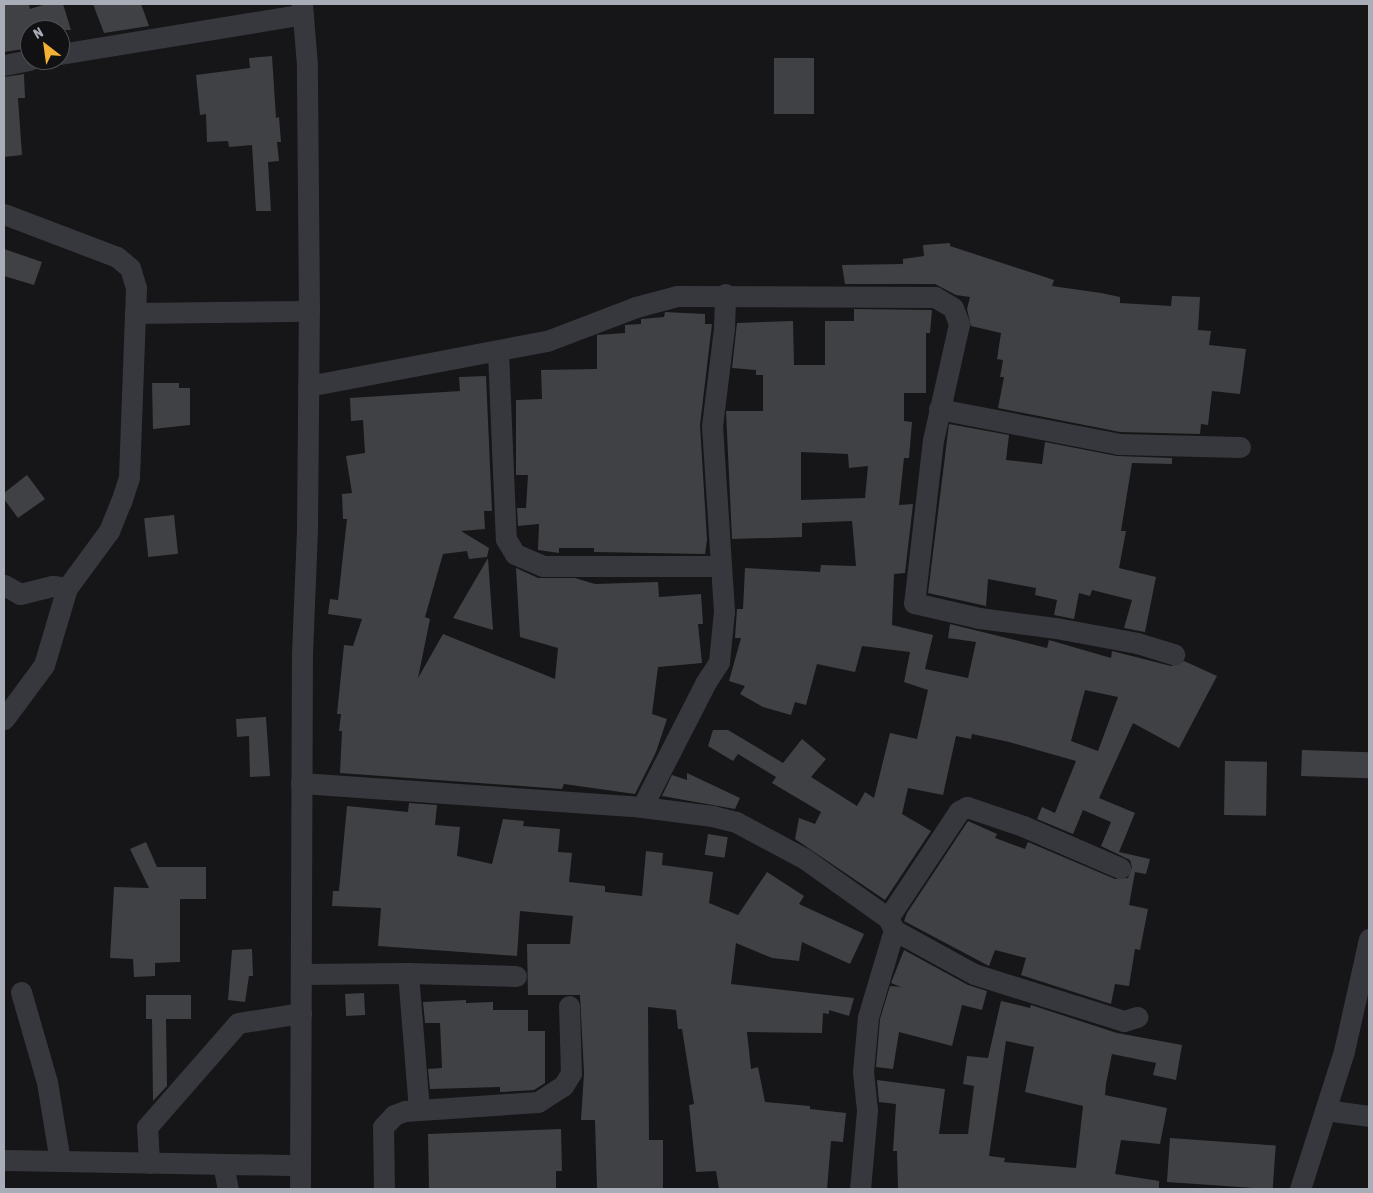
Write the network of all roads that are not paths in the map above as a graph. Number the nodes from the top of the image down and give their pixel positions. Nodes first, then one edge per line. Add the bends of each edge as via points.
1 (303, 9) edge
2 (70, 52) edge
3 (20, 62) edge
4 (4, 65) edge
5 (4, 214) edge
6 (725, 294) junction
7 (308, 311) junction
8 (135, 313) junction
9 (498, 352) junction
10 (308, 386) junction
11 (939, 409) junction
12 (1240, 447) dead end
13 (719, 566) junction
14 (4, 586) edge
15 (67, 588) junction
16 (1174, 654) dead end
17 (4, 719) edge
18 (301, 783) junction
19 (642, 807) junction
20 (1120, 868) dead end
21 (891, 924) junction
22 (1369, 939) edge
23 (408, 973) junction
24 (301, 974) junction
25 (516, 976) dead end
26 (21, 992) dead end
27 (569, 1006) dead end
28 (301, 1013) junction
29 (1137, 1018) dead end
30 (419, 1110) junction
31 (1325, 1110) junction
32 (1369, 1116) edge
33 (4, 1160) edge
34 (60, 1161) junction
35 (149, 1163) junction
36 (223, 1164) junction
37 (300, 1165) junction
38 (228, 1189) edge
39 (300, 1189) edge
40 (384, 1189) edge
41 (860, 1189) edge
42 (1300, 1189) edge

1 - 2 street
1 - 7 street
3 - 4 street
5 - 8 street via 117,257 130,268 136,288
6 - 9 street via 678,296 636,307 547,341
6 - 11 street via 935,297 944,301 953,308 958,324
6 - 13 street via 712,426
7 - 8 street
7 - 10 street
8 - 15 street via 129,477 109,531
9 - 10 street
9 - 13 street via 506,539 515,554 543,566
10 - 18 street
11 - 12 street via 1119,444
11 - 16 street via 914,603 979,618 1137,643
13 - 19 street via 724,611 719,662
14 - 15 street via 20,594 53,586
15 - 17 street via 44,665
18 - 19 street
18 - 24 street
19 - 21 street via 736,822 805,859
20 - 21 street via 1014,823 967,807 959,811
21 - 29 street via 974,974 1124,1021
21 - 41 street via 868,1017 863,1072 867,1110
22 - 31 street via 1344,1051
23 - 24 street
23 - 25 street
23 - 30 street
24 - 28 street
26 - 34 street via 47,1082
27 - 30 street via 571,1073 564,1086 551,1096 538,1102
28 - 35 street via 238,1023 147,1127
28 - 37 street
30 - 40 street via 394,1115 383,1127
31 - 32 street
31 - 42 street
33 - 34 street
34 - 35 street
35 - 36 street
36 - 37 street
36 - 38 street
37 - 39 street

